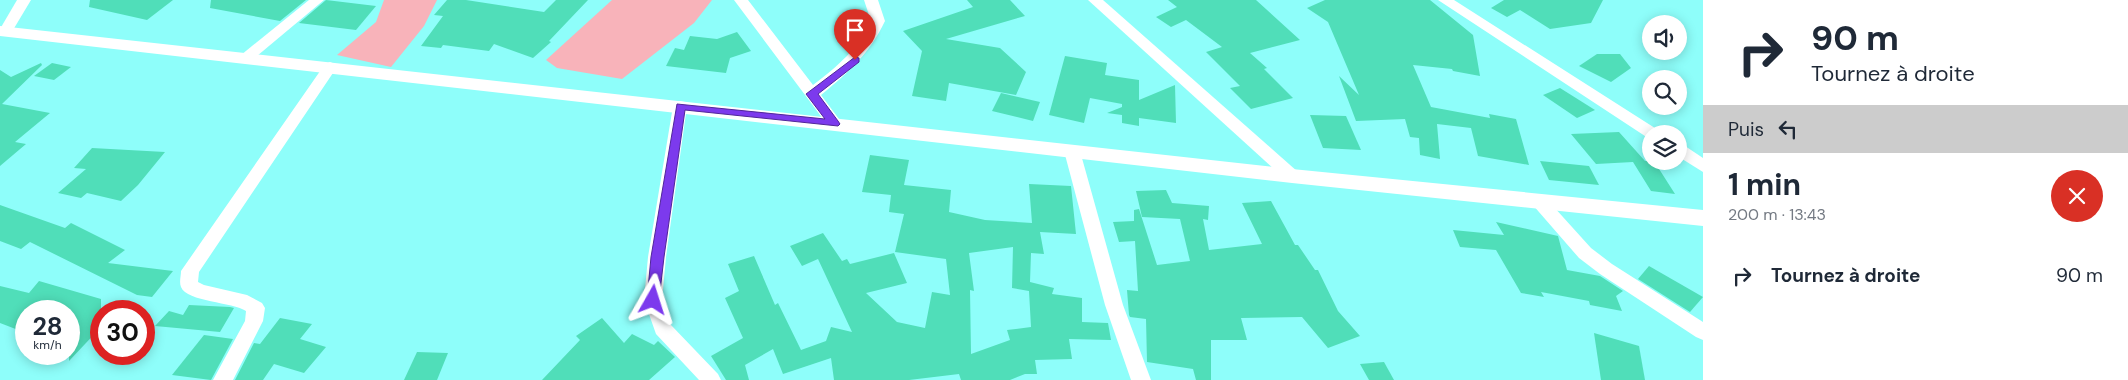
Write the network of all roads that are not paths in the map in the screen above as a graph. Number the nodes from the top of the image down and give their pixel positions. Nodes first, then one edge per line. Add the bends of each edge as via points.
1 (24, 0) edge
2 (317, 0) edge
3 (741, 0) edge
4 (871, 0) edge
5 (1095, 0) edge
6 (1445, 0) edge
7 (2, 31) edge
8 (246, 58) junction
9 (330, 67) junction
10 (812, 94) junction
11 (680, 106) junction
12 (834, 124) junction
13 (1642, 127) edge
14 (1072, 151) junction
15 (1687, 155) edge
16 (1703, 166) edge
17 (1292, 176) junction
18 (1538, 200) junction
19 (1703, 218) edge
20 (1703, 332) edge
21 (223, 380) edge
22 (712, 380) edge
23 (1141, 380) edge

1 - 7 street
2 - 8 street
3 - 10 street
4 - 10 street via 878,21 870,40 855,60
5 - 17 street
6 - 13 street
7 - 8 street
8 - 9 street
9 - 11 street
9 - 21 street via 190,271 189,285 200,293 247,301 256,308 254,321
10 - 12 street
11 - 12 street
11 - 22 street via 653,300 663,329
12 - 14 street
14 - 17 street
14 - 23 street via 1114,304
15 - 16 street
17 - 18 street
18 - 19 street
18 - 20 street via 1585,253

